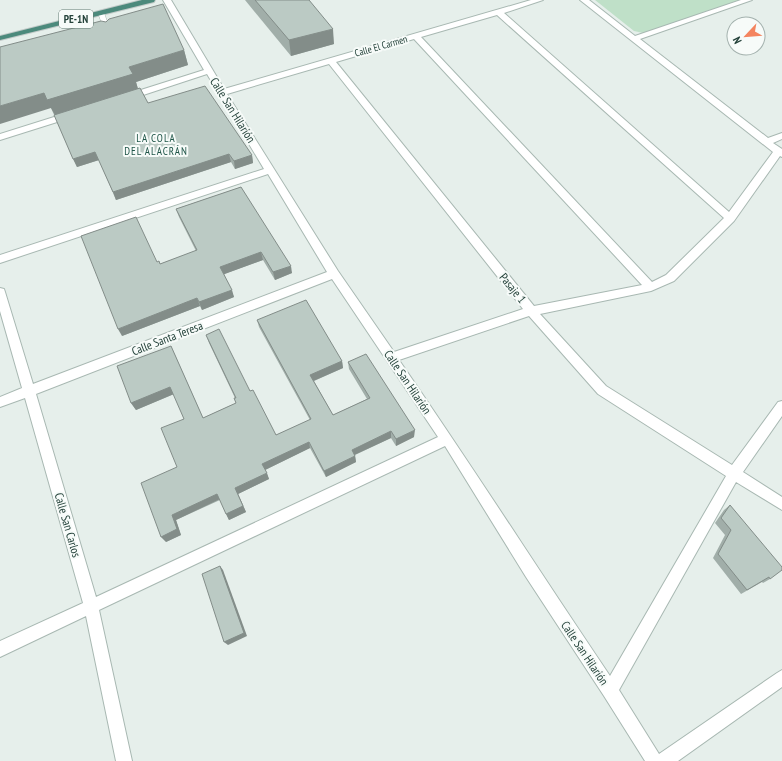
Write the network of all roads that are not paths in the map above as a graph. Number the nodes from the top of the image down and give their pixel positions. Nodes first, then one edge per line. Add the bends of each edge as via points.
1 (152, 0) edge
2 (167, 0) edge
3 (539, 0) edge
4 (584, 0) edge
5 (748, 0) edge
6 (499, 12) junction
7 (101, 13) junction
8 (110, 35) edge
9 (416, 36) junction
10 (0, 38) edge
11 (633, 39) junction
12 (332, 61) junction
13 (208, 71) junction
14 (223, 92) junction
15 (119, 99) edge
16 (82, 111) edge
17 (782, 136) edge
18 (0, 137) edge
19 (766, 142) junction
20 (780, 153) edge
21 (270, 170) junction
22 (730, 218) junction
23 (0, 259) edge
24 (334, 274) junction
25 (652, 287) junction
26 (0, 292) edge
27 (531, 311) junction
28 (392, 358) junction
29 (30, 390) junction
30 (0, 402) edge
31 (782, 406) edge
32 (447, 439) junction
33 (734, 474) junction
34 (782, 504) edge
35 (90, 606) junction
36 (0, 649) edge
37 (782, 678) edge
38 (610, 690) junction
39 (124, 761) edge
40 (654, 761) edge
41 (664, 761) edge

1 - 7 highway, PE-1N
2 - 13 street, Calle San Hilarión
3 - 6 street, Calle El Carmen
4 - 11 street
5 - 11 street
6 - 9 street, Calle El Carmen
6 - 22 street
7 - 8 lane
7 - 10 highway, PE-1N
9 - 12 street, Calle El Carmen
9 - 25 street
11 - 19 street
12 - 14 street, Calle El Carmen
12 - 27 street, Pasaje 1
13 - 14 street, Calle San Hilarión
13 - 15 street
14 - 21 street, Calle San Hilarión
16 - 18 street
17 - 19 street
19 - 20 street
20 - 22 street
21 - 23 street
21 - 24 street, Calle San Hilarión
22 - 25 street via 670,278
24 - 28 street, Calle San Hilarión
24 - 29 street, Calle Santa Teresa
25 - 27 street
26 - 29 street, Calle San Carlos
27 - 28 street
27 - 33 street, Pasaje 1 via 602,390
28 - 32 street, Calle San Hilarión
29 - 30 street, Calle Santa Teresa
29 - 35 street, Calle San Carlos
31 - 33 street
32 - 35 street
32 - 38 street, Calle San Hilarión
33 - 34 street, Pasaje 1
33 - 38 street
35 - 36 street
35 - 39 street, Calle San Carlos
37 - 41 street
38 - 40 street, Calle San Hilarión

